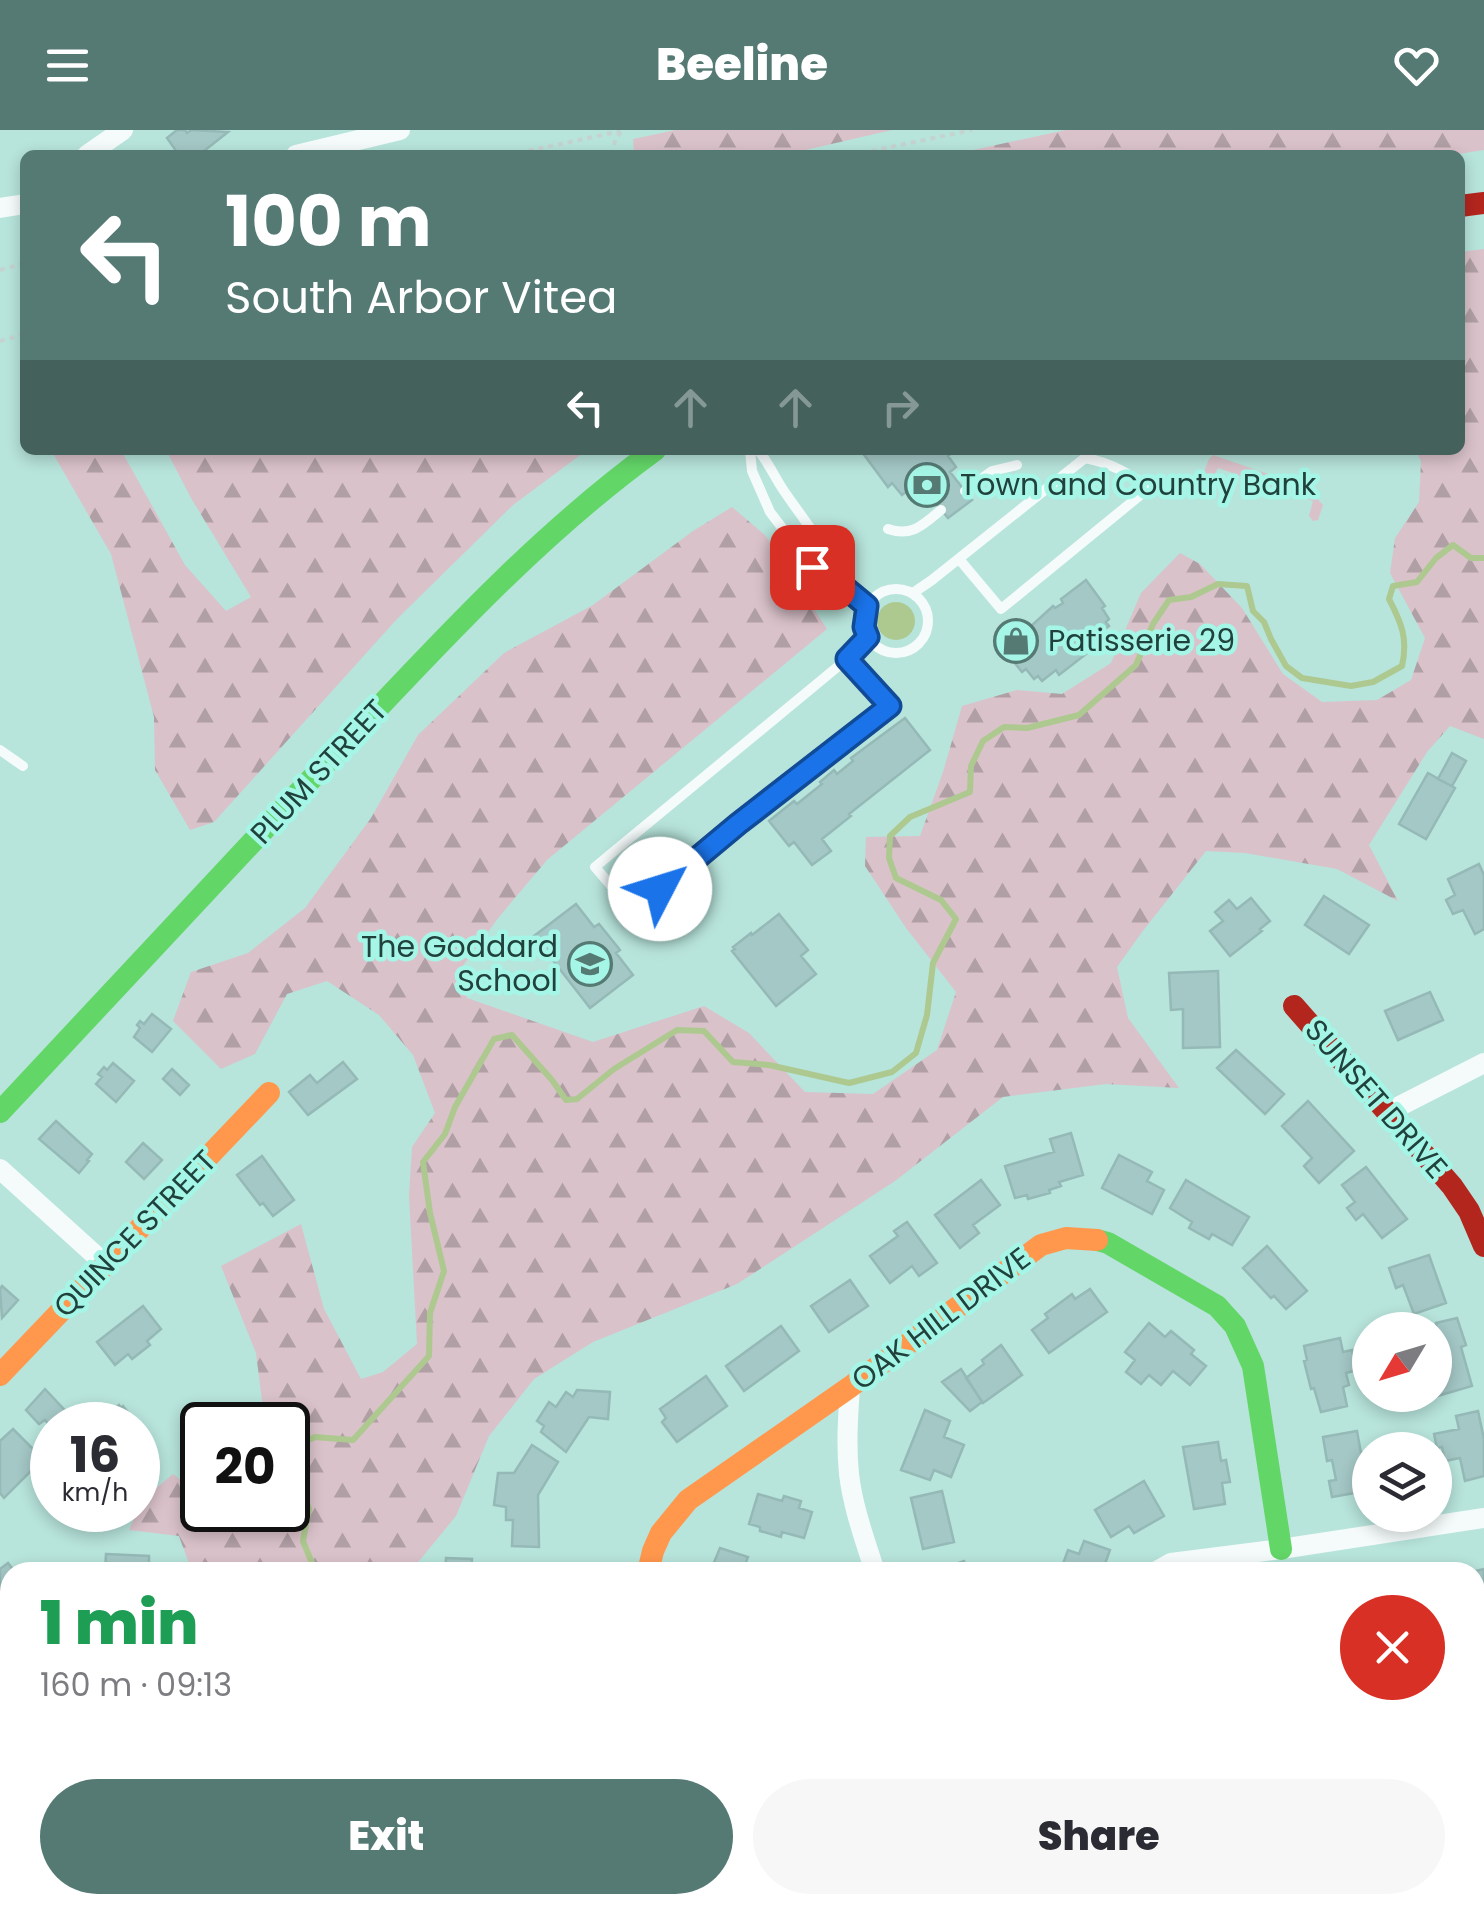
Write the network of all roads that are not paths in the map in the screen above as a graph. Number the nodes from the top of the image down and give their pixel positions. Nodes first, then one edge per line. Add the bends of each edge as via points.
1 (123, 130) edge
2 (400, 130) edge
3 (95, 150) edge
4 (317, 150) edge
5 (648, 455) edge
6 (750, 455) edge
7 (762, 455) edge
8 (1017, 465) dead end
9 (965, 491) dead end
10 (941, 510) dead end
11 (888, 529) dead end
12 (959, 559) junction
13 (838, 582) junction
14 (912, 593) junction
15 (867, 606) junction
16 (868, 637) junction
17 (847, 659) junction
18 (0, 750) edge
19 (23, 766) dead end
20 (1294, 1006) dead end
21 (1484, 1063) edge
22 (270, 1093) dead end
23 (0, 1112) edge
24 (1388, 1112) junction
25 (0, 1169) edge
26 (1484, 1246) edge
27 (105, 1264) junction
28 (0, 1374) edge
29 (850, 1388) junction
30 (1484, 1518) edge
31 (1281, 1549) junction
32 (650, 1562) edge
33 (872, 1562) edge
34 (1171, 1562) edge

1 - 3 street
2 - 4 street
5 - 23 street, PLUM STREET via 574,511 496,584
6 - 13 lane via 770,512 812,567
7 - 13 lane via 830,556
8 - 9 lane via 992,471
10 - 11 lane via 902,534
12 - 12 lane via 1085,458 1116,467 1149,488 1000,609
12 - 14 lane
13 - 15 lane
14 - 15 lane via 892,588
14 - 16 lane via 926,608 923,639 895,653
15 - 16 lane
16 - 17 lane
17 - 17 lane via 596,868 633,910 890,706
18 - 19 lane
20 - 24 street, SUNSET DRIVE
21 - 24 street
22 - 27 street, QUINCE STREET
24 - 26 street, SUNSET DRIVE via 1452,1186
25 - 27 street
27 - 28 street, QUINCE STREET
29 - 31 street, OAK HILL DRIVE via 1041,1245 1076,1236 1108,1243 1217,1306 1246,1347
29 - 32 street, OAK HILL DRIVE via 671,1515
29 - 33 street via 850,1478
30 - 31 street
31 - 34 street

